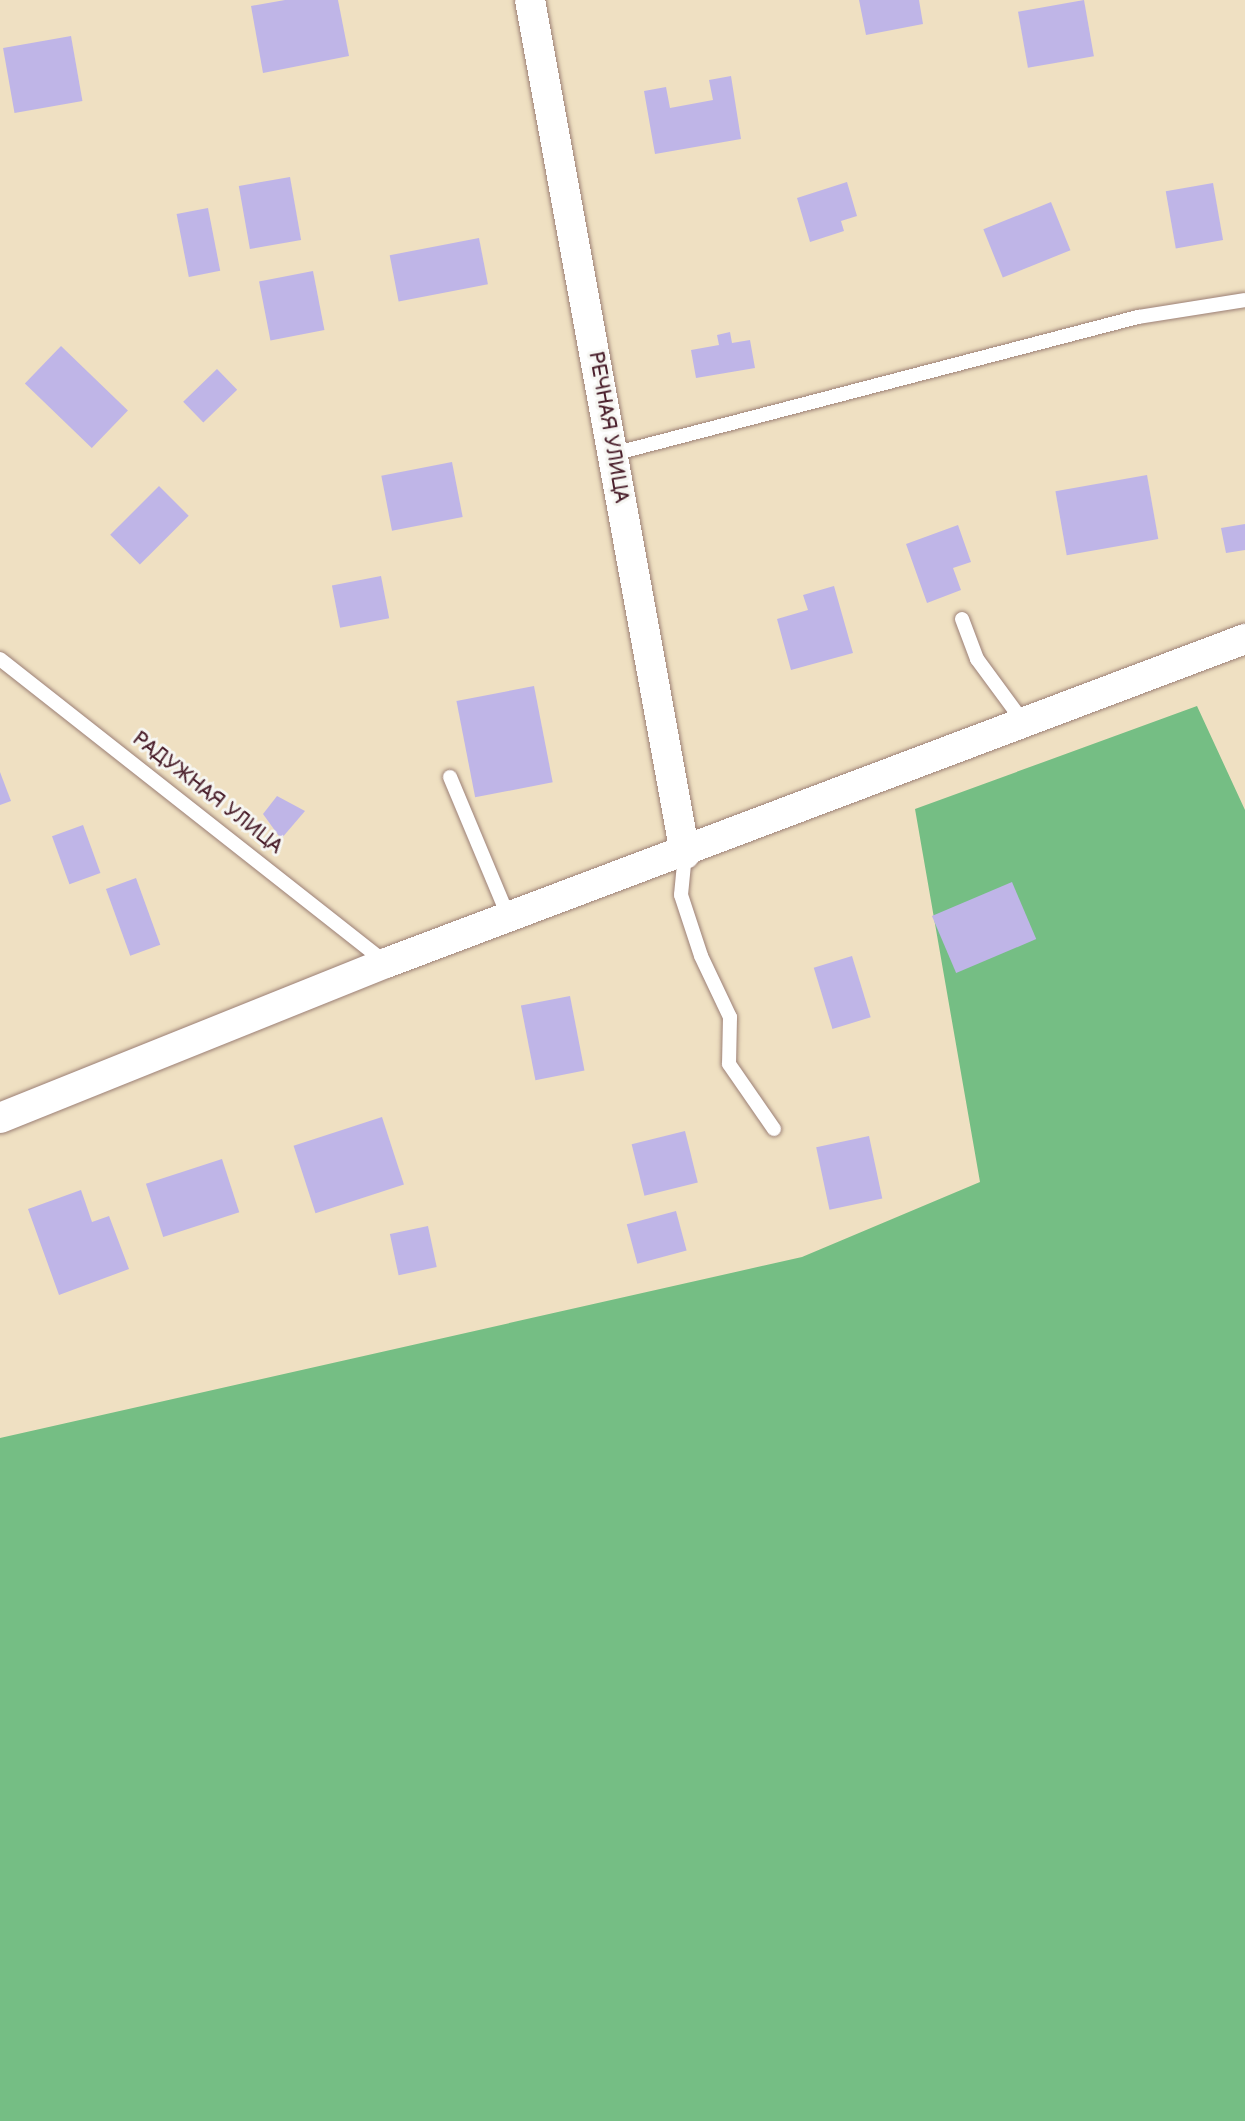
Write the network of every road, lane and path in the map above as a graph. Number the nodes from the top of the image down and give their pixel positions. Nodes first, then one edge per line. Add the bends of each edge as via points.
1 (530, 0) edge
2 (1245, 300) edge
3 (613, 454) junction
4 (962, 619) dead end
5 (1245, 639) edge
6 (0, 659) edge
7 (1024, 724) junction
8 (450, 777) dead end
9 (685, 854) junction
10 (509, 918) junction
11 (386, 963) junction
12 (0, 1118) edge
13 (774, 1129) dead end

1 - 3 street, РЕЧНАЯ УЛИЦА
2 - 3 lane via 1138,317
3 - 9 street, РЕЧНАЯ УЛИЦА
4 - 7 lane via 977,659
5 - 7 street
6 - 11 lane, РАДУЖНАЯ УЛИЦА
7 - 9 street
8 - 10 lane
9 - 10 street
9 - 13 lane via 681,895 701,956 730,1017 729,1064
10 - 11 street
11 - 12 street

